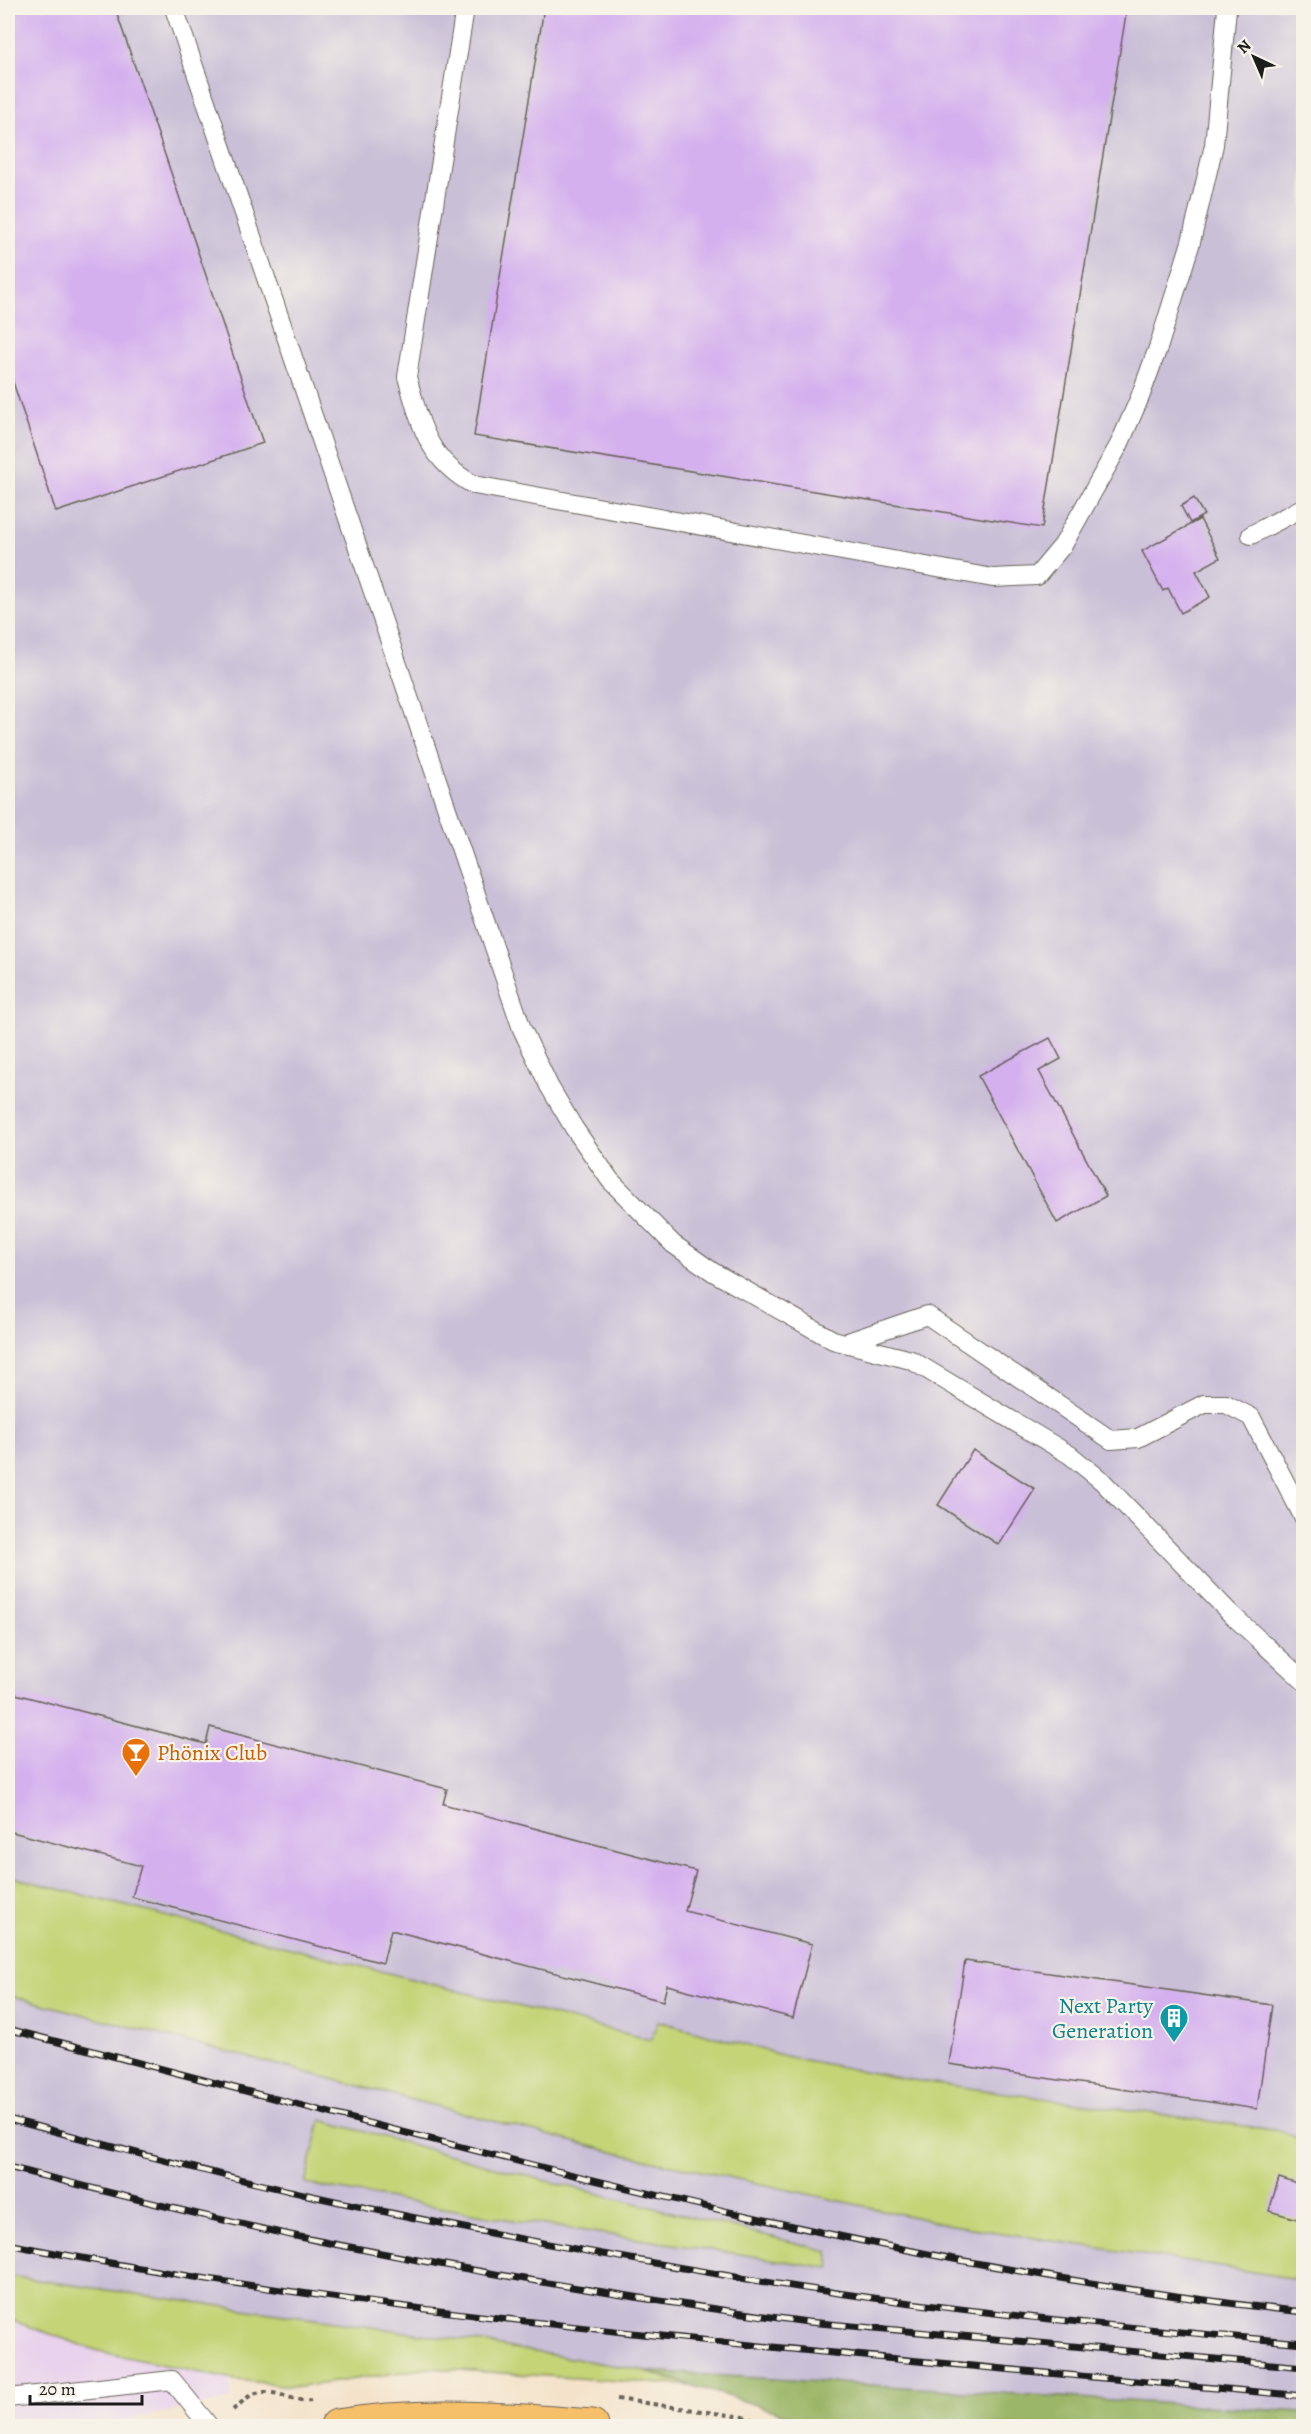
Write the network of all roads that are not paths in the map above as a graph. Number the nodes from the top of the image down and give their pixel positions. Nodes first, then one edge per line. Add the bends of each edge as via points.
1 (174, 8) edge
2 (465, 8) edge
3 (1227, 9) edge
4 (1304, 507) edge
5 (1251, 535) dead end
6 (845, 1343) junction
7 (1304, 1518) edge
8 (1304, 1681) edge
9 (8, 2398) edge
10 (209, 2427) edge
11 (337, 2427) edge
12 (592, 2427) edge

1 - 6 lane via 522,1029 549,1086 610,1180 673,1244 749,1293 832,1340
2 - 3 lane via 407,377 435,454 455,474 474,484 993,578 1037,576 1063,545 1119,445 1140,398 1204,190 1214,145
4 - 5 lane
6 - 7 lane via 927,1315 1111,1440 1138,1438 1204,1404 1226,1404 1251,1417
6 - 8 lane via 911,1360 1070,1455 1102,1481 1231,1614
9 - 10 lane via 172,2380
11 - 12 main road via 362,2422 487,2417

